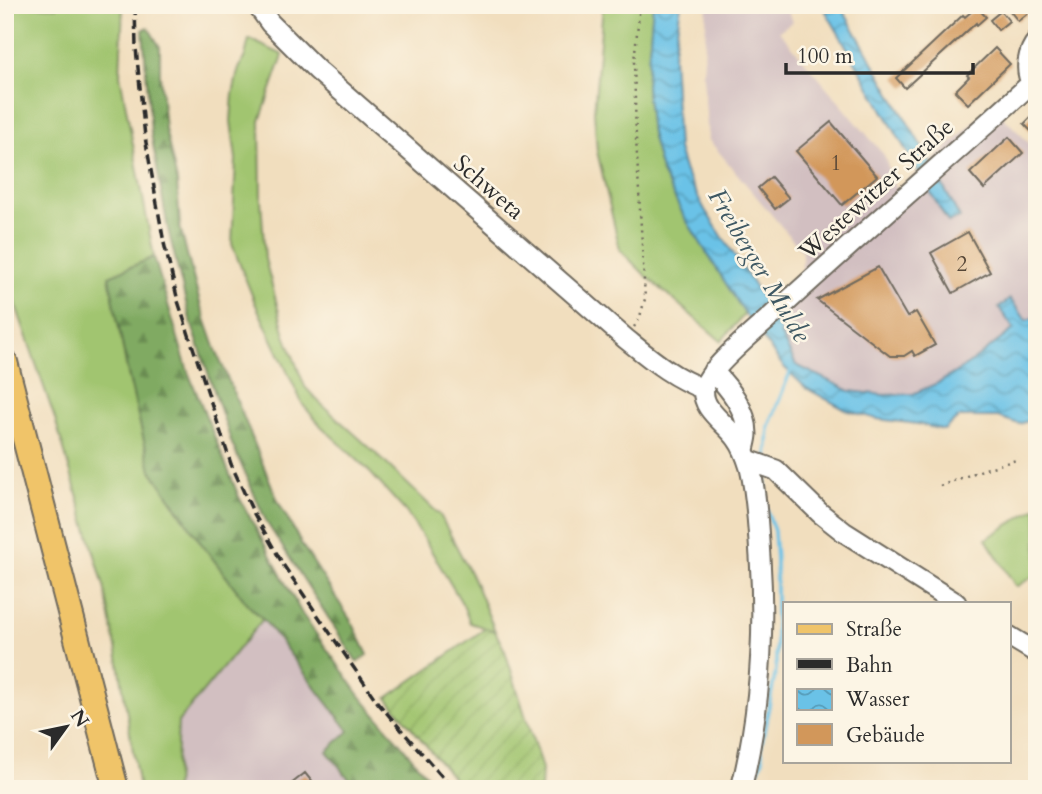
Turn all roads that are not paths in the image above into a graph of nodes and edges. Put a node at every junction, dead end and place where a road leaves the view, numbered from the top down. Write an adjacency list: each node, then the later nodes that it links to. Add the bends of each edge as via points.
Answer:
1 (257, 5): 6 (street, Schweta, via 317,70 626,338 668,373)
2 (1037, 41): 3 (street, via 1027,72)
3 (1034, 80): 5 (street, Westewitzer Straße)
4 (5, 362): 11 (main road)
5 (713, 371): 6 (street); 7 (street, via 731,391 744,417)
6 (704, 389): 7 (street, via 706,404)
7 (758, 461): 8 (street, via 844,532); 12 (street, via 761,674)
8 (954, 602)
9 (1010, 637): 10 (street)
10 (1037, 653)
11 (116, 789)
12 (741, 789)

